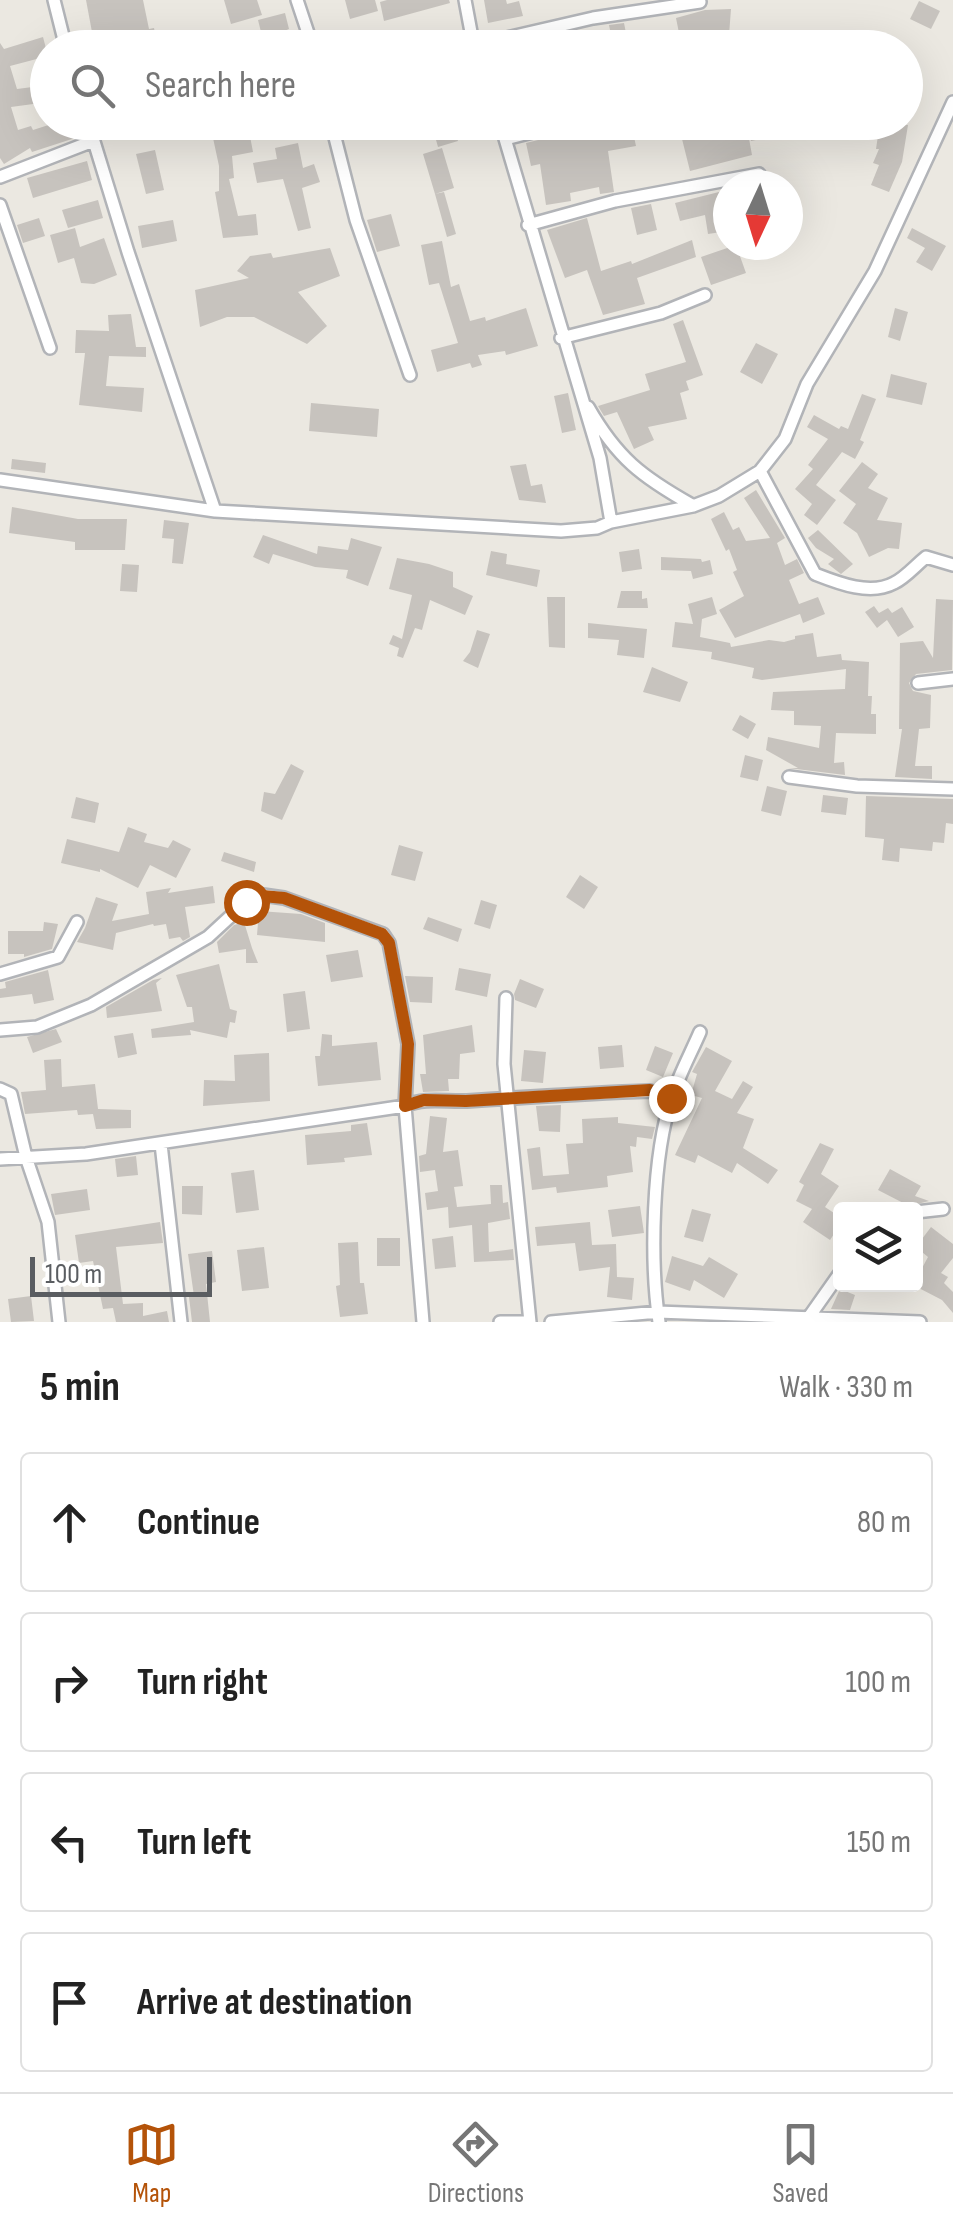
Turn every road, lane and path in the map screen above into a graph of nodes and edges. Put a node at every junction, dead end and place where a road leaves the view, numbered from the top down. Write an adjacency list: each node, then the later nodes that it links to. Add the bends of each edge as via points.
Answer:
1 (54, 0): 5 (street)
2 (297, 0): 6 (street)
3 (466, 0): 7 (street)
4 (700, 2): 8 (street)
5 (62, 30)
6 (307, 30)
7 (469, 30)
8 (543, 30)
9 (953, 102): 22 (street, via 875,270 807,384 786,439)
10 (336, 140): 20 (street)
11 (506, 140): 16 (street)
12 (93, 141): 13 (street); 25 (street)
13 (0, 176)
14 (713, 183): 16 (street)
15 (0, 205): 19 (street)
16 (528, 225): 18 (street)
17 (706, 295): 18 (street, via 661,314)
18 (562, 338): 21 (street)
19 (50, 348)
20 (410, 375)
21 (576, 386): 24 (street, via 608,442 659,487); 26 (street)
22 (760, 472): 24 (street); 27 (street, via 815,574 870,588 893,584 926,557)
23 (0, 480): 25 (street)
24 (694, 506): 26 (street)
25 (215, 512): 26 (street, via 562,531)
26 (612, 522)
27 (953, 565)
28 (953, 679): 29 (street)
29 (918, 683)
30 (789, 777): 31 (street)
31 (953, 789)
32 (77, 922): 33 (street, via 58,957)
33 (0, 974)
34 (506, 998): 38 (street)
35 (0, 1030): 40 (street, via 37,1027 91,1005 208,937 246,902 284,898 375,929 389,943 408,1044)
36 (700, 1032): 39 (street)
37 (0, 1089): 42 (street, via 11,1094)
38 (506, 1096): 39 (street, via 650,1090); 40 (street); 53 (street)
39 (671, 1098): 47 (street, via 656,1185)
40 (405, 1106): 41 (street); 51 (street)
41 (161, 1144): 42 (street); 50 (street)
42 (26, 1157): 43 (street); 49 (street, via 48,1222)
43 (0, 1159)
44 (943, 1209): 45 (street)
45 (923, 1211)
46 (833, 1285): 48 (street)
47 (658, 1317): 48 (street); 54 (street)
48 (813, 1320): 55 (street)
49 (59, 1322)
50 (180, 1322)
51 (423, 1322)
52 (500, 1322): 53 (street)
53 (527, 1322)
54 (552, 1322)
55 (920, 1322)

